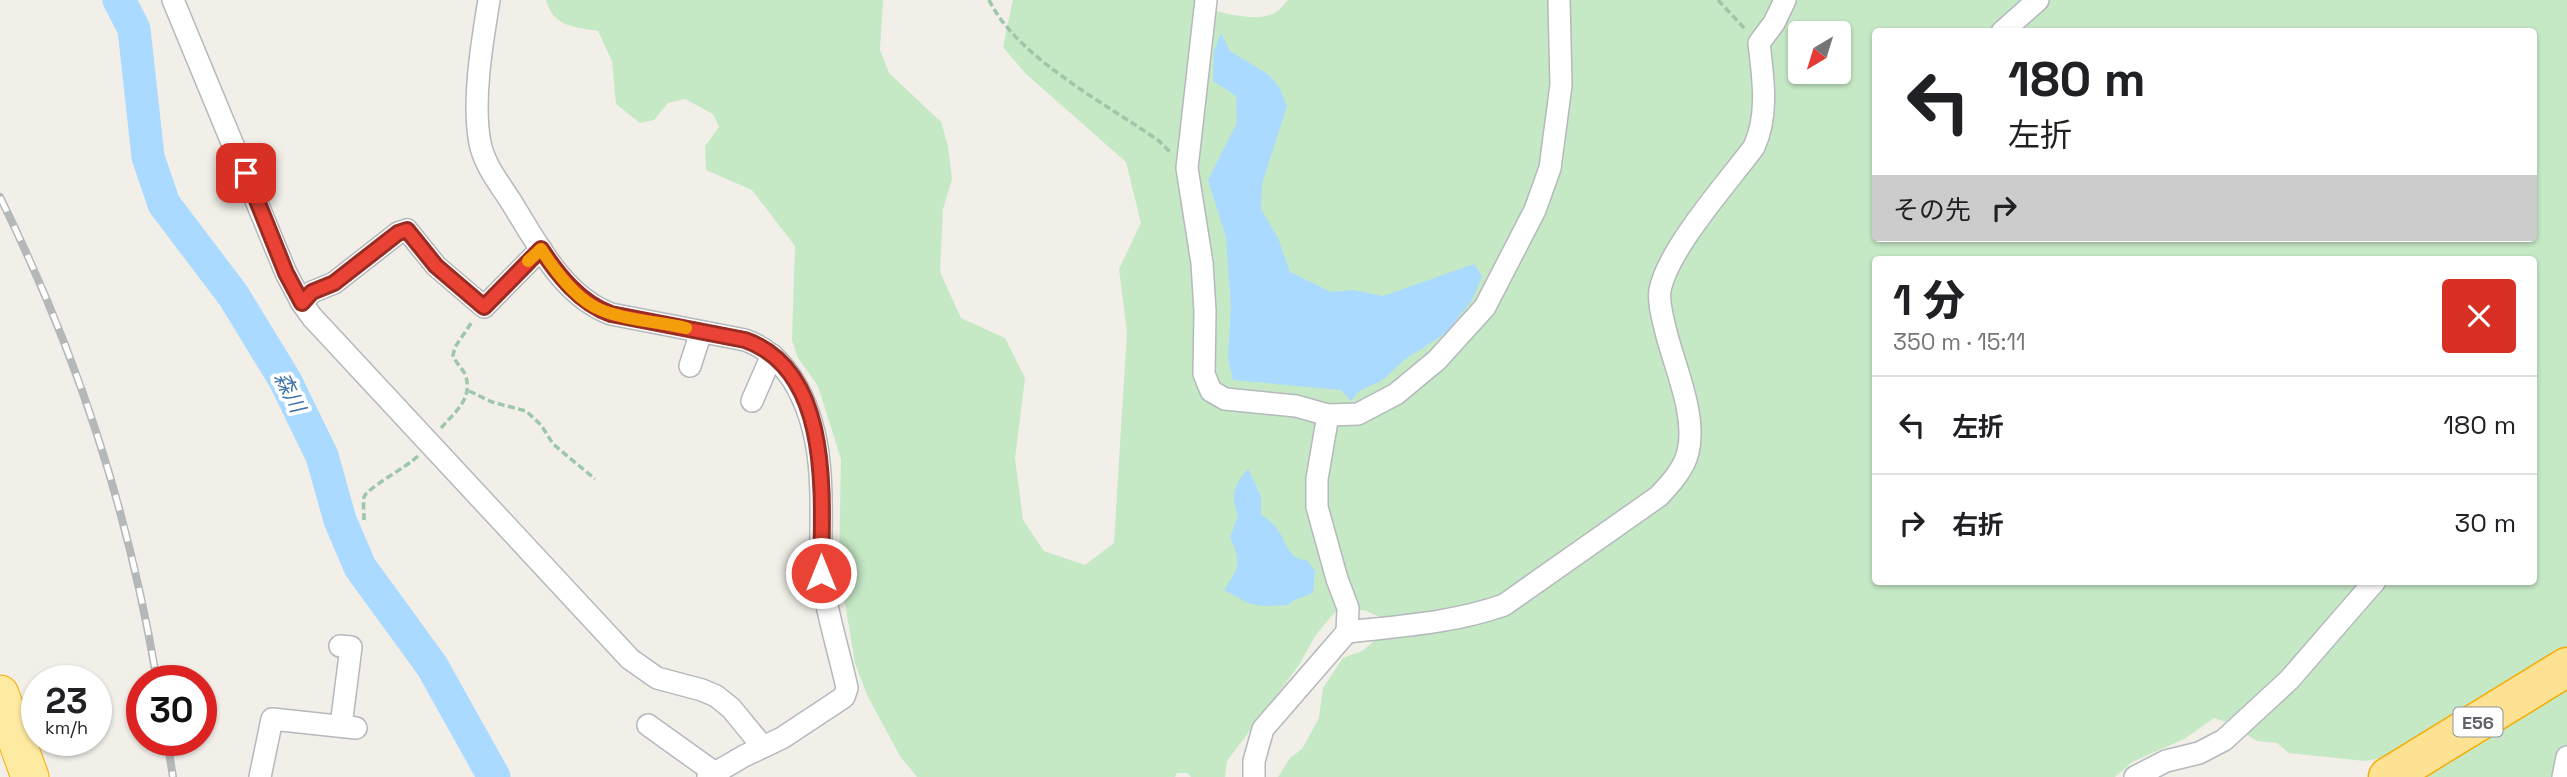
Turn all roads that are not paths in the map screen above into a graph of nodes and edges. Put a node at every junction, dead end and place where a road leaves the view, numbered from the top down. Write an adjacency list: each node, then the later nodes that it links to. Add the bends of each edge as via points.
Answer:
1 (173, 0): 9 (street)
2 (489, 0): 8 (street, via 479,62 480,147)
3 (1206, 0): 14 (street, via 1187,168 1202,262 1204,374 1211,391 1225,399 1296,406)
4 (1559, 0): 14 (street, via 1561,85 1550,168 1535,210 1485,307 1437,360 1396,394 1358,414)
5 (1785, 0): 16 (street, via 1759,43 1760,134 1681,244 1660,292 1661,312 1691,427 1688,454 1679,473 1649,505 1504,605 1444,621)
6 (2038, 0): 7 (street)
7 (2006, 28)
8 (541, 249): 9 (street, via 484,307 436,266 407,230); 10 (street, via 576,292 597,309)
9 (302, 303): 21 (street, via 630,659 657,678 716,696)
10 (702, 332): 11 (street, via 745,340); 12 (street)
11 (772, 355): 13 (street); 21 (street, via 801,394 813,422 822,494 821,573 847,688 844,697)
12 (690, 366)
13 (752, 401)
14 (1328, 415): 16 (street, via 1317,507 1348,608)
15 (2372, 585): 27 (street, via 2289,680 2224,740)
16 (1347, 632): 26 (street, via 1263,729)
17 (340, 646): 25 (street, via 351,647 348,727 272,719)
18 (2567, 667): 28 (highway, E56)
19 (0, 694): 24 (highway)
20 (648, 725): 23 (street)
21 (763, 747): 23 (street)
22 (2567, 757): 29 (street)
23 (711, 775)
24 (30, 777)
25 (260, 777)
26 (1254, 777)
27 (2135, 777)
28 (2388, 777)
29 (2563, 777)

